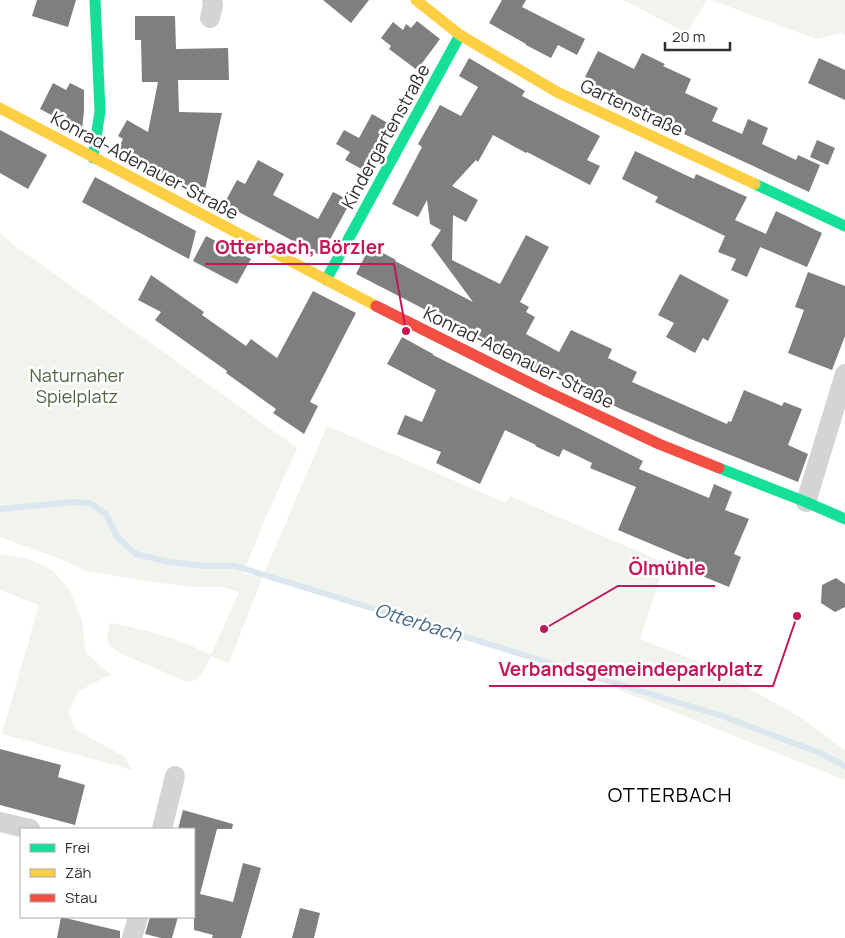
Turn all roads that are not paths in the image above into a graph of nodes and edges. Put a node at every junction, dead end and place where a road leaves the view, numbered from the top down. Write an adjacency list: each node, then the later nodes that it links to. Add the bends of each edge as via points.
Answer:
1 (95, 0): 5 (main road, via 100,111)
2 (416, 0): 3 (main road, Gartenstraße)
3 (460, 35): 6 (main road, Gartenstraße, via 557,92); 7 (main road, Kindergartenstraße)
4 (0, 108): 5 (main road, Konrad-Adenauer-Straße)
5 (93, 158): 7 (main road, Konrad-Adenauer-Straße)
6 (845, 226)
7 (326, 280): 9 (main road, Konrad-Adenauer-Straße, via 546,392 659,444)
8 (845, 374): 9 (street)
9 (806, 502): 10 (main road, Konrad-Adenauer-Straße)
10 (845, 519)
11 (175, 776): 14 (street)
12 (0, 822): 13 (street)
13 (26, 828)
14 (162, 828)
15 (138, 918): 16 (street)
16 (132, 938)

